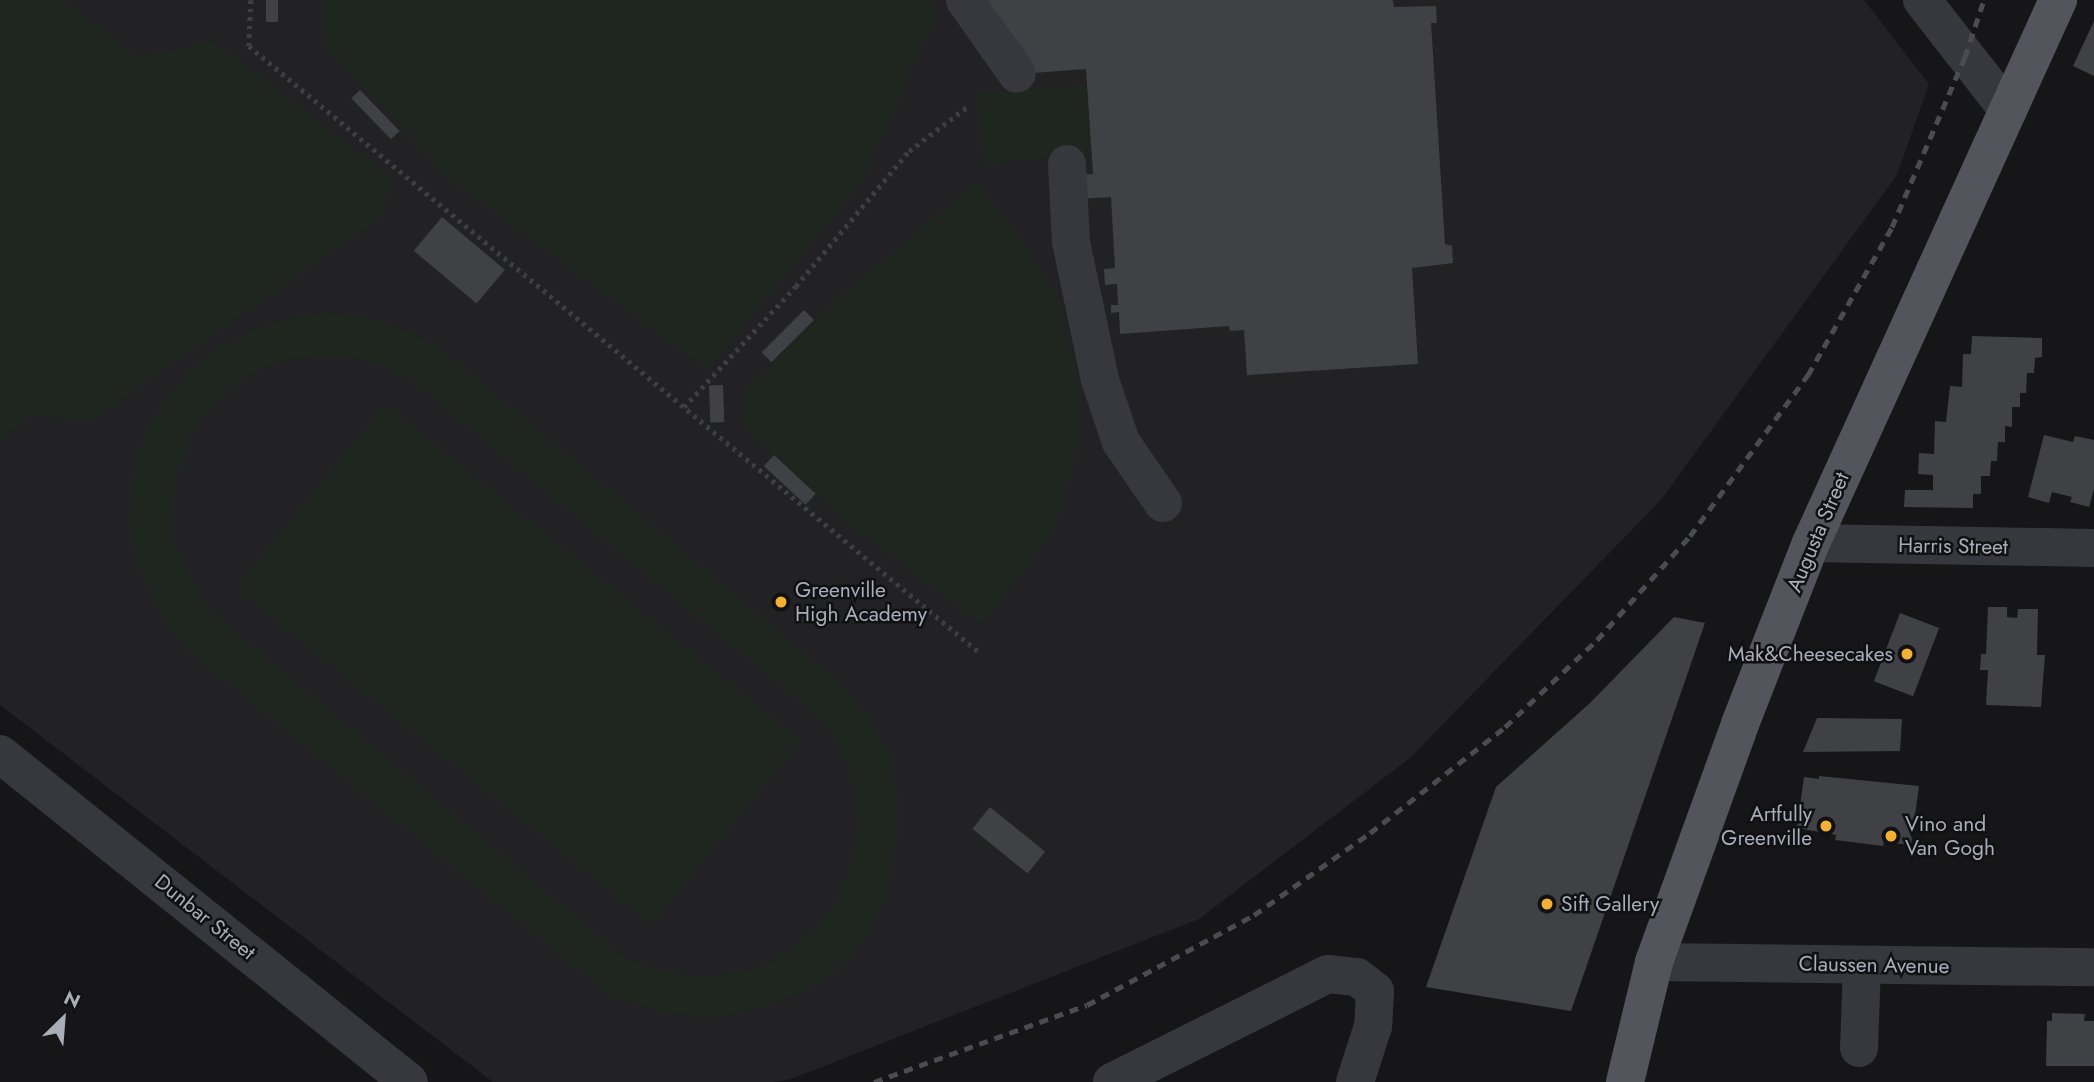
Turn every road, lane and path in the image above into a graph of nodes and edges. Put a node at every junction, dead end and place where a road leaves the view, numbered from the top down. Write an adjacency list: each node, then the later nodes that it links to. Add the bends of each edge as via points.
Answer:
1 (251, 0): 9 (path, via 249,46)
2 (965, 0): 5 (street)
3 (1922, 0): 7 (street)
4 (2057, 0): 7 (main road, Augusta Street)
5 (1017, 74)
6 (967, 107): 9 (path, via 909,151 796,286)
7 (2008, 110): 11 (main road, Augusta Street)
8 (1067, 164): 10 (street, via 1071,242 1100,380 1121,442)
9 (684, 407): 13 (path)
10 (1163, 503)
11 (1811, 543): 12 (street, Harris Street); 15 (main road, Augusta Street)
12 (2094, 548)
13 (979, 652)
14 (0, 754): 19 (street, Dunbar Street)
15 (1654, 962): 16 (street, Claussen Avenue); 22 (main road, Augusta Street)
16 (1862, 965): 17 (street, Claussen Avenue); 18 (street)
17 (2094, 967)
18 (1859, 1048)
19 (409, 1082)
20 (1112, 1082): 21 (street, via 1328,974 1357,977 1375,991 1373,1026)
21 (1355, 1082)
22 (1625, 1082)

